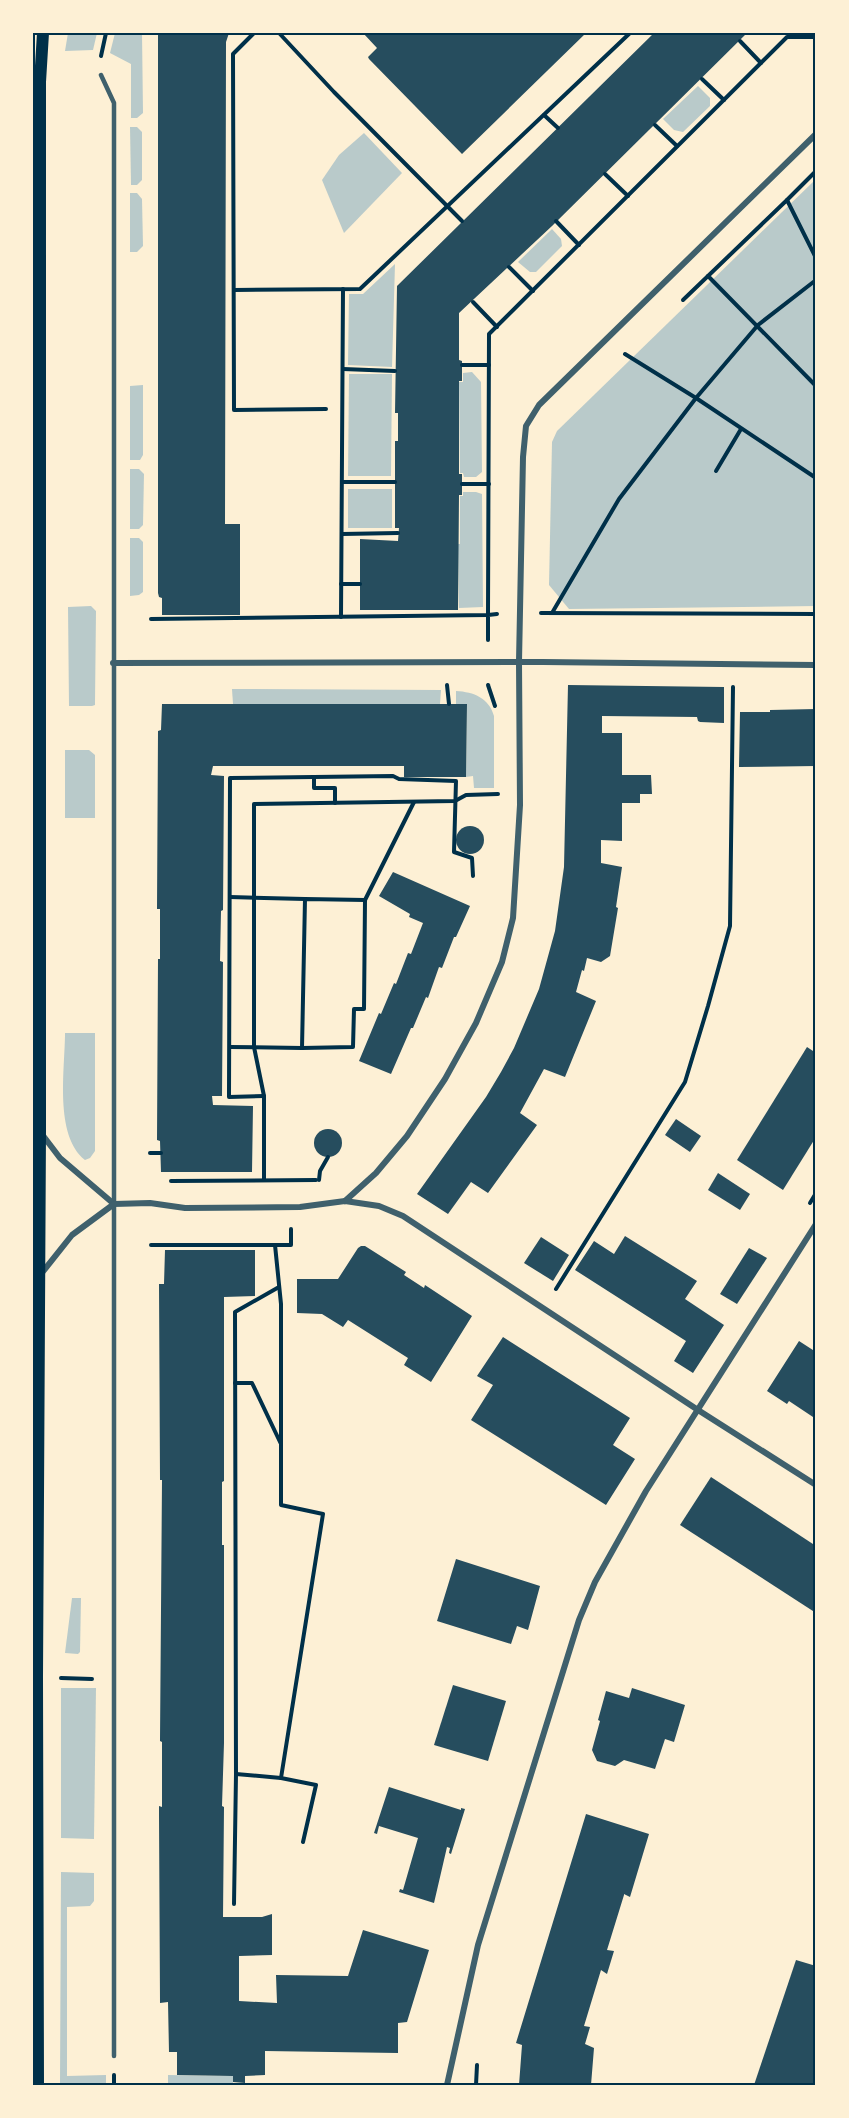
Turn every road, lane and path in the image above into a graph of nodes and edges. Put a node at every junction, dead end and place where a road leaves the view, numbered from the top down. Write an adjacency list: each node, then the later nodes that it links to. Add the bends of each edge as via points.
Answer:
1 (43, 33): 12 (main road)
2 (254, 33): 31 (path, via 233,54)
3 (279, 33): 22 (path)
4 (630, 33): 13 (path)
5 (816, 37): 7 (path, via 787,37)
6 (740, 41): 7 (path)
7 (761, 63): 11 (path)
8 (101, 75): 62 (lane, via 114,104)
9 (702, 78): 11 (path)
10 (33, 93): 12 (main road)
11 (724, 100): 17 (path)
12 (40, 104): 85 (main road)
13 (544, 115): 15 (path); 22 (path)
14 (655, 125): 17 (path)
15 (558, 128)
16 (816, 134): 60 (street, via 538,405 526,426)
17 (677, 146): 20 (path)
18 (816, 171): 21 (path)
19 (605, 174): 20 (path)
20 (628, 196): 25 (path)
21 (787, 200): 26 (path); 28 (path)
22 (448, 206): 23 (path); 30 (path, via 360,289)
23 (462, 221)
24 (556, 221): 25 (path)
25 (579, 245): 32 (path)
26 (816, 258)
27 (509, 267): 32 (path)
28 (708, 276): 34 (path); 35 (path)
29 (816, 280): 35 (path)
30 (343, 289): 31 (path); 40 (path)
31 (234, 290): 44 (path, via 234,410)
32 (533, 291): 36 (path)
33 (473, 302): 36 (path)
34 (675, 307)
35 (758, 325): 42 (path); 43 (path)
36 (497, 327): 39 (path, via 489,334)
37 (632, 347): 43 (path, via 624,355)
38 (462, 365): 39 (path)
39 (489, 365): 51 (path)
40 (343, 369): 41 (path); 48 (path)
41 (395, 371)
42 (816, 386)
43 (696, 398): 45 (path); 56 (path, via 619,499)
44 (326, 409)
45 (741, 429): 46 (path); 47 (path)
46 (716, 471)
47 (816, 478)
48 (342, 482): 49 (path); 53 (path)
49 (395, 482)
50 (462, 484): 51 (path)
51 (489, 484): 58 (path, via 488,615)
52 (398, 533): 53 (path)
53 (342, 534): 54 (path)
54 (341, 584): 55 (path); 58 (path)
55 (360, 584)
56 (551, 613): 57 (path); 61 (path, via 543,613)
57 (816, 614)
58 (341, 617): 59 (path)
59 (151, 619)
60 (519, 662): 61 (street); 62 (street); 93 (street, via 520,806 513,918 502,962 476,1023 445,1079 407,1136 376,1173)
61 (543, 662): 63 (street)
62 (113, 663): 94 (lane)
63 (732, 665): 64 (street); 100 (path, via 730,926 708,1006 685,1082)
64 (816, 665)
65 (455, 685): 67 (path, via 447,685)
66 (480, 685): 68 (path, via 489,685)
67 (449, 704)
68 (495, 707)
69 (314, 777): 72 (path, via 393,776 456,781); 74 (path, via 314,788 335,788); 77 (path, via 231,778)
70 (498, 783): 71 (path)
71 (498, 794): 72 (path, via 466,795); 75 (path)
72 (455, 801): 73 (path); 76 (path, via 454,852 472,858)
73 (414, 802): 74 (path); 80 (path)
74 (335, 803): 78 (path, via 254,804)
75 (498, 803)
76 (473, 876)
77 (230, 897): 78 (path); 81 (path)
78 (253, 898): 79 (path); 82 (path)
79 (304, 899): 80 (path); 83 (path)
80 (365, 900): 83 (path, via 364,1009 354,1009 353,1047)
81 (230, 1047): 82 (path); 84 (path, via 229,1096)
82 (255, 1047): 83 (path); 84 (path)
83 (302, 1048)
84 (264, 1096): 90 (path)
85 (40, 1131): 94 (street, via 60,1158); 99 (main road)
86 (150, 1153): 87 (path)
87 (161, 1153)
88 (328, 1157): 91 (path)
89 (328, 1179): 91 (path)
90 (264, 1180): 91 (path); 92 (path)
91 (319, 1180)
92 (162, 1181)
93 (345, 1201): 94 (street, via 300,1207 231,1208); 105 (street, via 380,1206 403,1216)
94 (114, 1204): 99 (street, via 72,1235); 116 (lane)
95 (295, 1222): 98 (path, via 291,1227 291,1245)
96 (816, 1224): 105 (street)
97 (151, 1245): 98 (path)
98 (275, 1245): 101 (path)
99 (39, 1275): 110 (main road)
100 (559, 1284)
101 (279, 1287): 104 (path, via 235,1312); 106 (path)
102 (555, 1290): 103 (path)
103 (565, 1296)
104 (236, 1383): 106 (path, via 252,1383); 111 (path)
105 (698, 1410): 107 (street); 118 (street, via 646,1491 595,1582 579,1620 478,1945)
106 (281, 1445): 112 (path, via 281,1505 323,1514)
107 (816, 1485)
108 (62, 1678): 109 (path)
109 (96, 1679)
110 (35, 1727): 117 (main road)
111 (236, 1774): 112 (path); 114 (path)
112 (281, 1778): 113 (path, via 316,1785)
113 (303, 1842)
114 (234, 1904)
115 (478, 2054): 119 (path)
116 (114, 2056)
117 (38, 2085)
118 (447, 2085)
119 (476, 2085)

